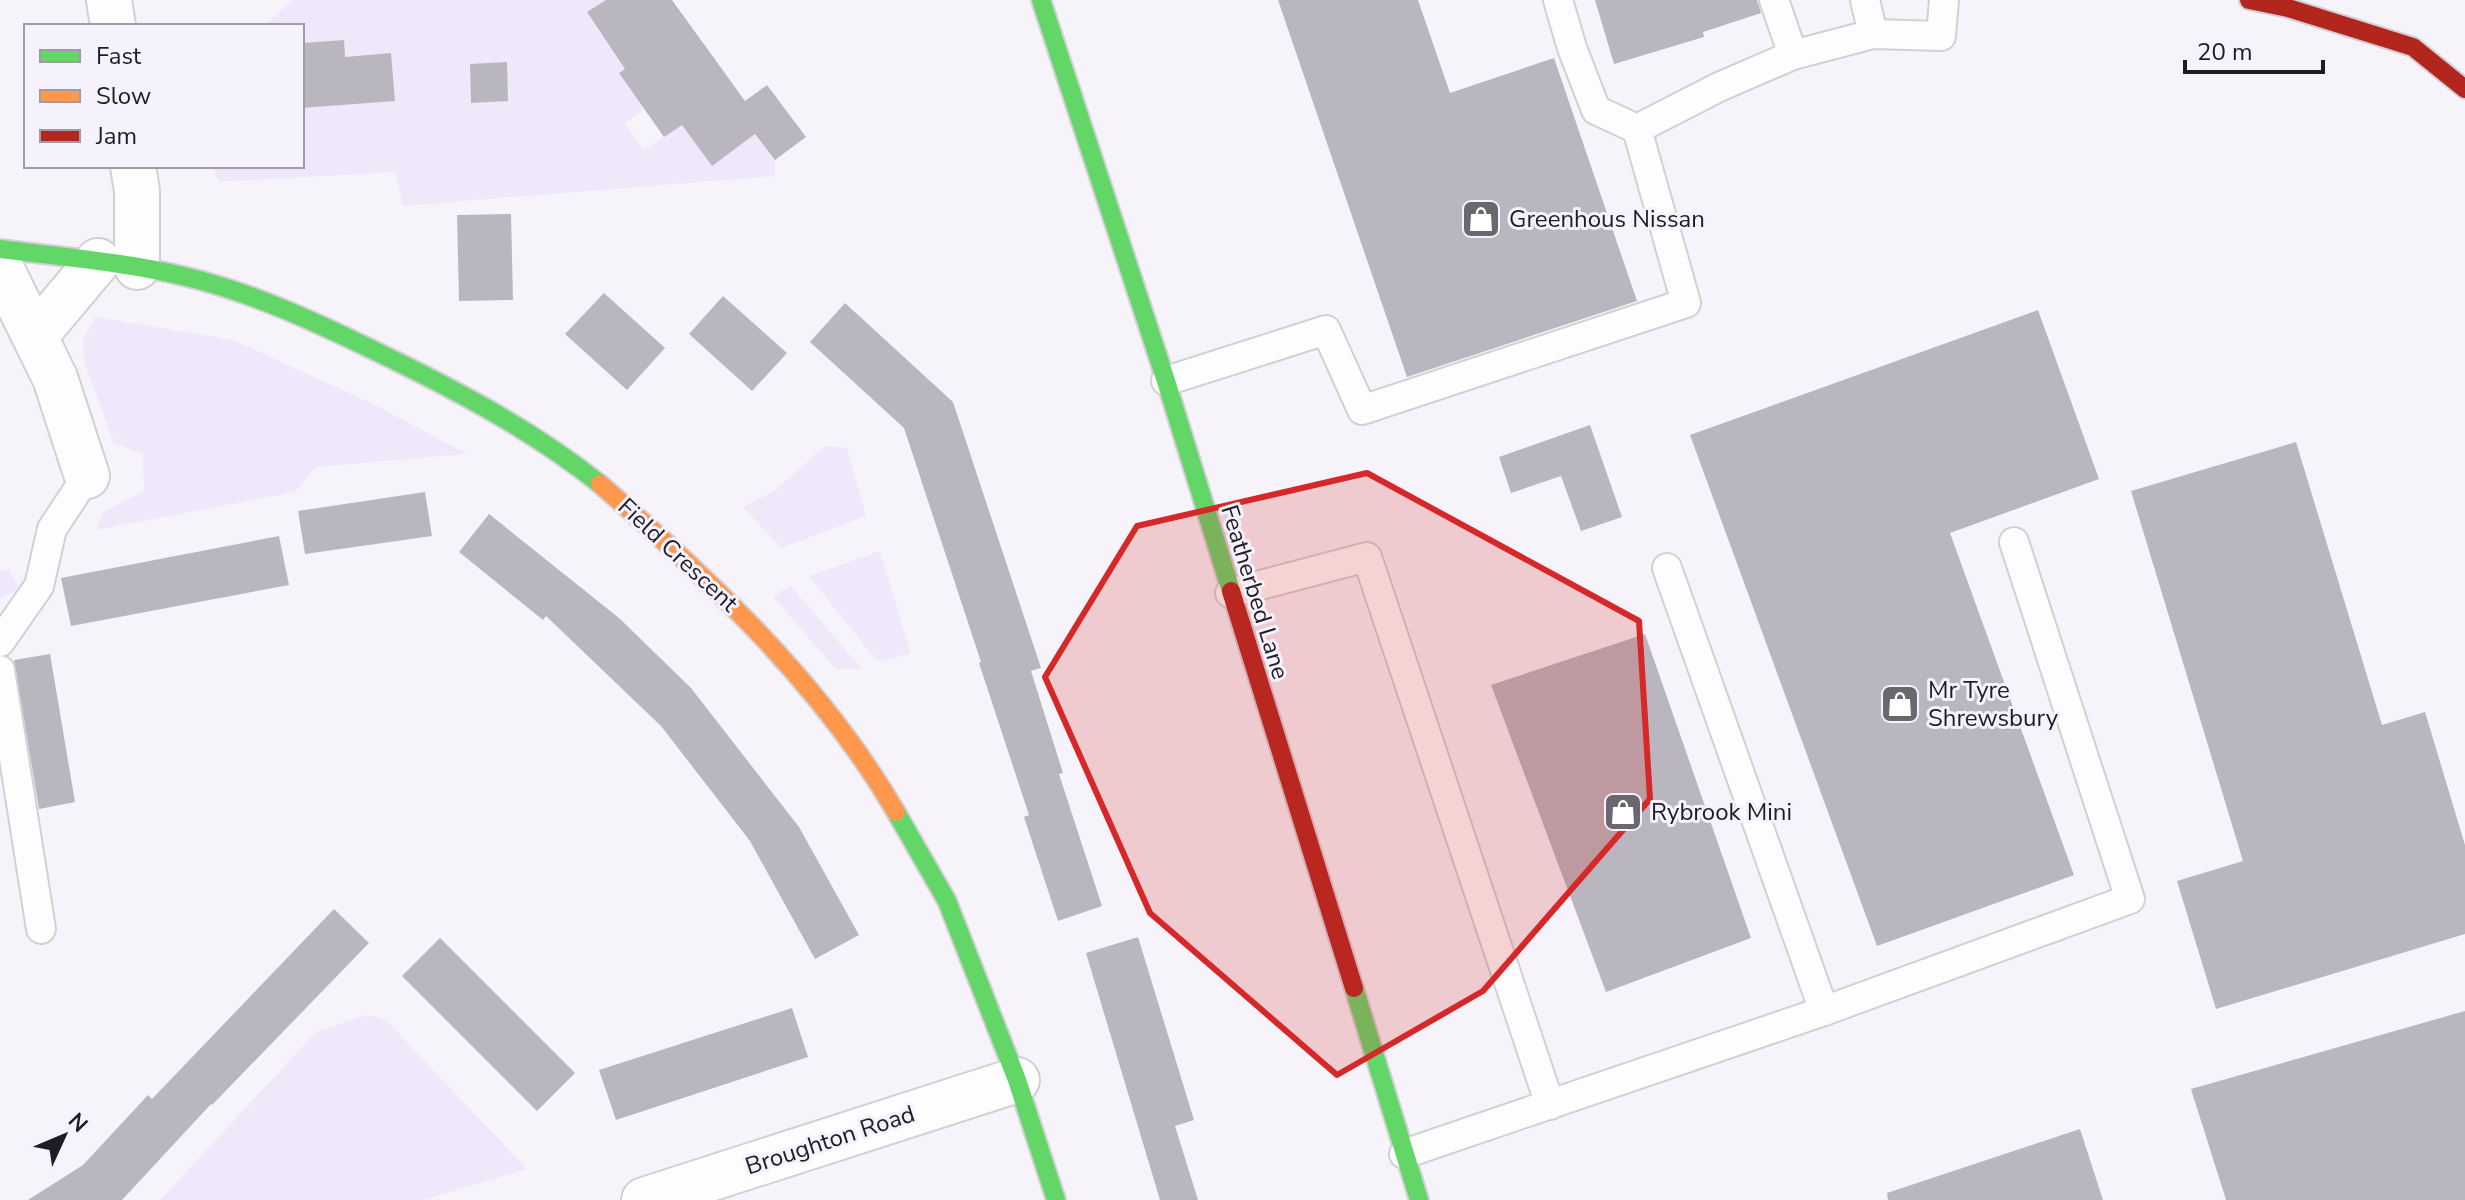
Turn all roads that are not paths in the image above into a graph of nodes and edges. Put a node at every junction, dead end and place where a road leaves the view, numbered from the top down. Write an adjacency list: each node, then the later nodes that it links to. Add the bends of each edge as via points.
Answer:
1 (109, 0): 8 (street)
2 (1041, 0): 18 (street, Featherbed Lane)
3 (1558, 0): 12 (lane, via 1596,110)
4 (1774, 0): 10 (lane)
5 (1865, 0): 9 (lane)
6 (1944, 0): 9 (lane, via 1941,36)
7 (2249, 0): 11 (street, via 2413,47)
8 (113, 24)
9 (1873, 34): 10 (lane)
10 (1793, 55): 12 (lane)
11 (2465, 89)
12 (1637, 129): 18 (lane, via 1686,303 1362,410 1326,330)
13 (133, 168): 15 (street, via 137,191)
14 (0, 249): 15 (street, Field Crescent)
15 (118, 264): 17 (street); 27 (street, Field Crescent, via 240,293 423,374 532,434 667,542 779,652 885,794 947,901)
16 (0, 266): 17 (street)
17 (35, 336): 19 (street, via 55,378)
18 (1166, 381): 22 (street, Featherbed Lane)
19 (87, 476): 23 (lane, via 52,529 39,586)
20 (2014, 542): 26 (lane, via 2130,899)
21 (1667, 568): 26 (lane)
22 (1230, 593): 28 (lane, via 1367,557); 29 (street, Featherbed Lane)
23 (0, 642)
24 (0, 670): 25 (lane)
25 (41, 929)
26 (1824, 1011): 28 (lane)
27 (1017, 1080): 30 (street, Broughton Road); 31 (street, Field Crescent)
28 (1550, 1105): 29 (lane)
29 (1404, 1154): 32 (street, Featherbed Lane)
30 (644, 1200)
31 (1056, 1200)
32 (1419, 1200)

